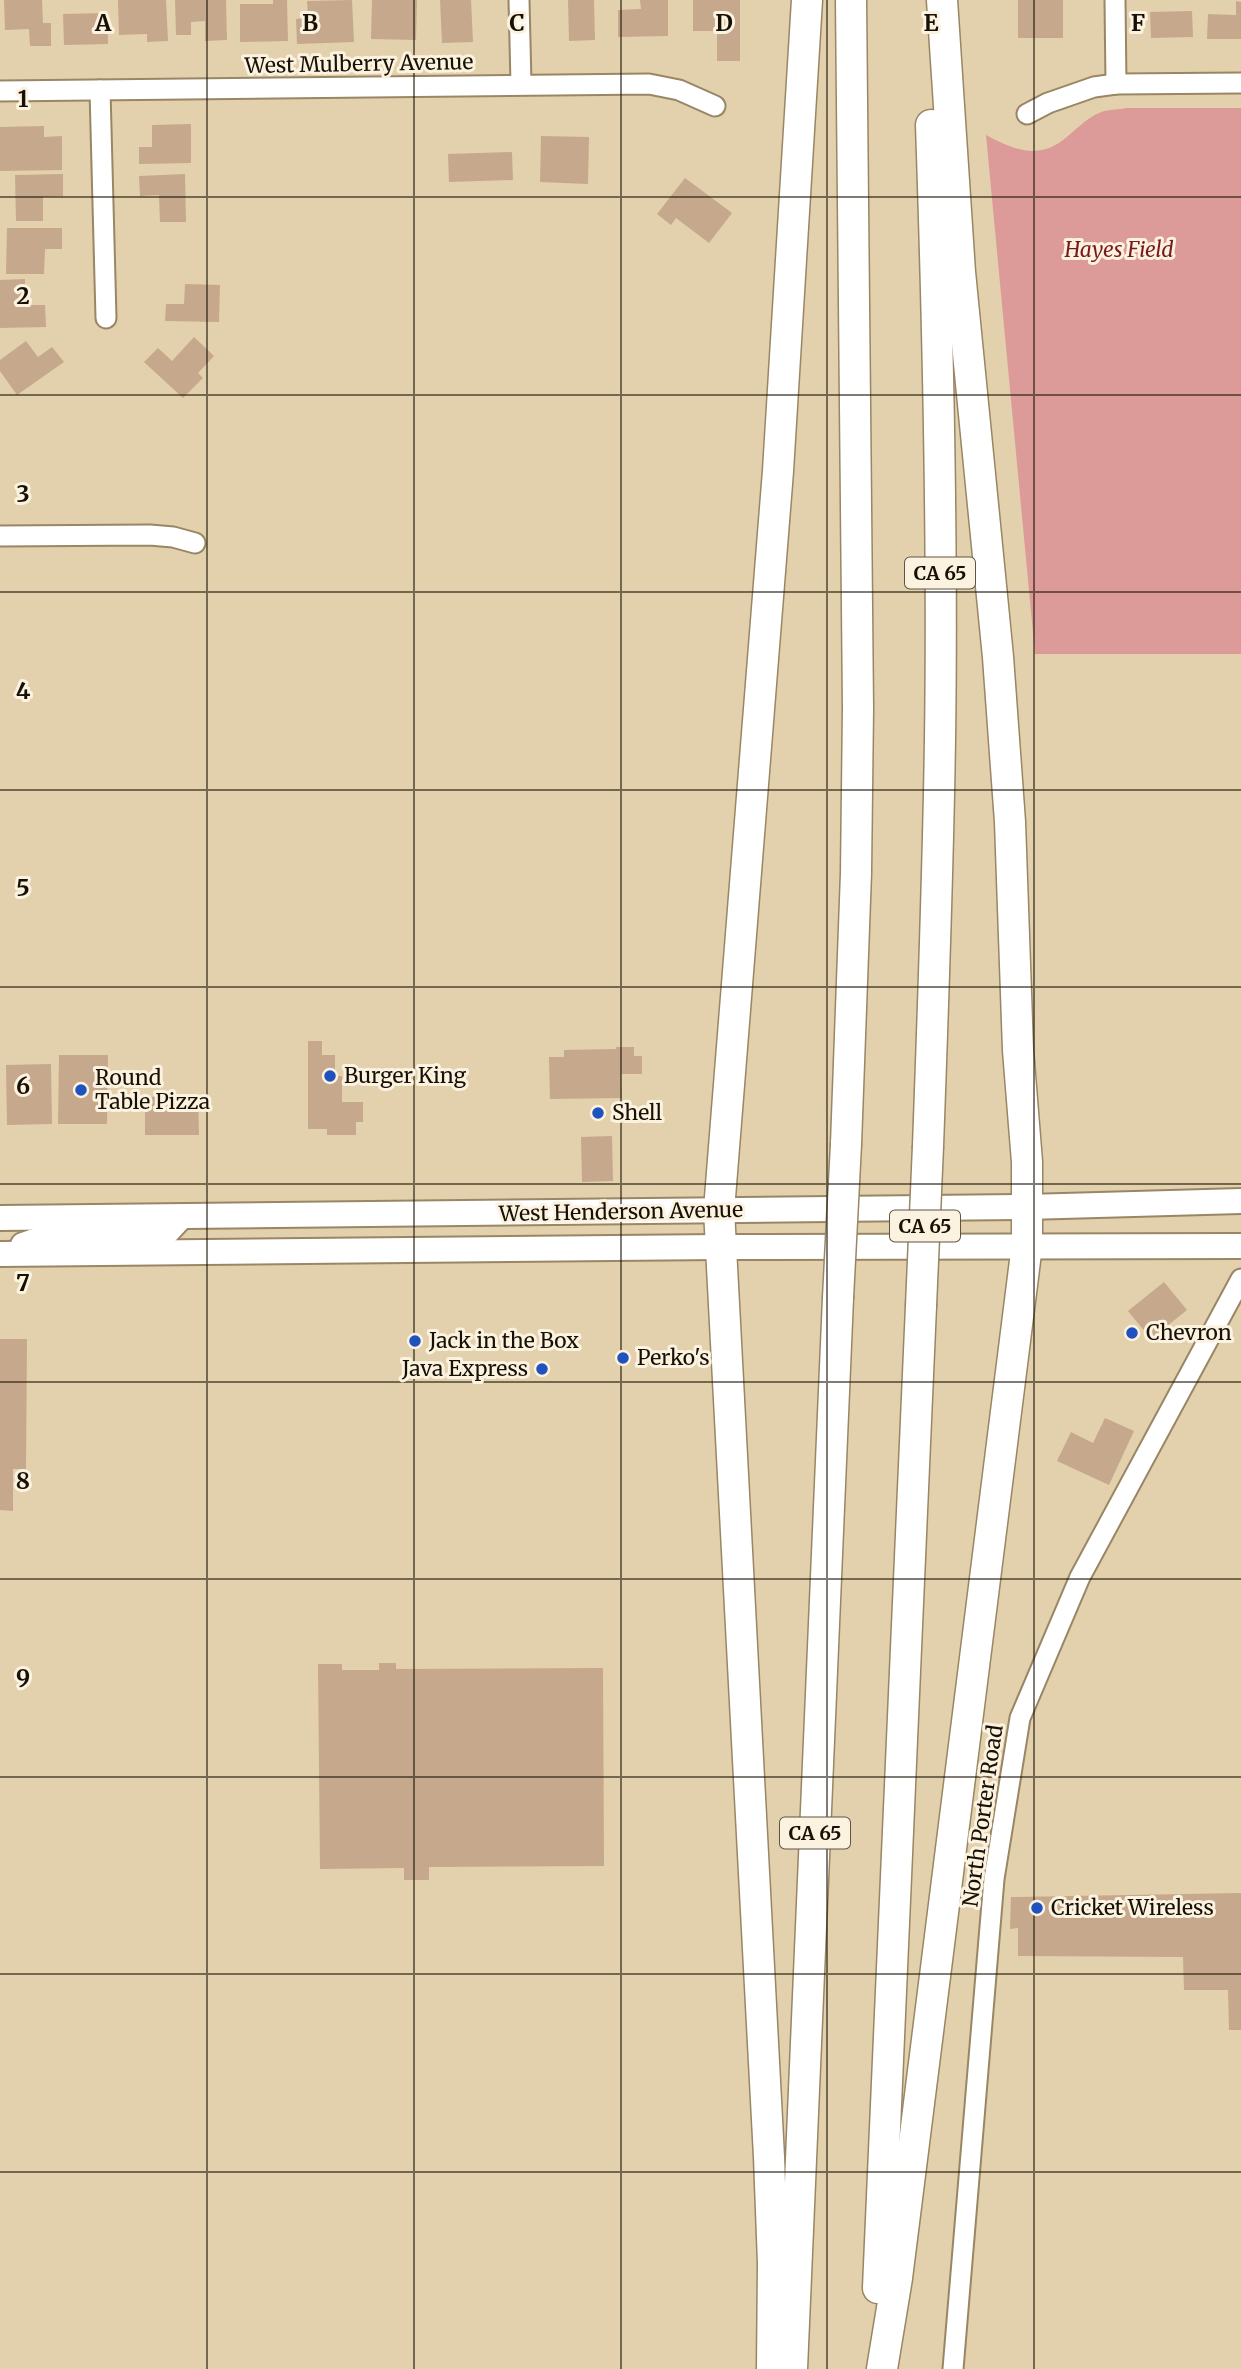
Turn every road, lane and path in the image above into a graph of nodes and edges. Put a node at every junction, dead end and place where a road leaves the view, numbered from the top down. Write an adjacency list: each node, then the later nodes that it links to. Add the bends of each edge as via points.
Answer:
1 (519, 0): 8 (street)
2 (807, 0): 19 (highway, via 778,471)
3 (850, 0): 30 (highway, CA 65, bridge, via 858,708 855,886)
4 (926, 0): 31 (highway, CA 65, bridge, via 941,580 938,850)
5 (942, 0): 18 (highway, via 960,272 1010,822)
6 (1115, 0): 9 (street)
7 (1241, 83): 9 (street)
8 (521, 84): 10 (street, West Mulberry Avenue); 12 (street, West Mulberry Avenue, via 649,84 679,90)
9 (1116, 84): 13 (street, via 1072,94)
10 (100, 90): 11 (street, West Mulberry Avenue); 14 (street)
11 (0, 91)
12 (715, 106)
13 (1027, 114)
14 (106, 318)
15 (0, 536): 16 (street, via 150,535)
16 (195, 543)
17 (1241, 1201): 18 (main road, West Henderson Avenue)
18 (1027, 1207): 19 (main road, West Henderson Avenue); 23 (highway)
19 (719, 1210): 20 (main road, West Henderson Avenue); 25 (highway)
20 (422, 1214): 21 (main road, West Henderson Avenue); 26 (main road, via 405,1230 304,1228 276,1232 259,1240)
21 (181, 1217): 22 (main road, West Henderson Avenue); 27 (main road, via 167,1232 40,1238)
22 (0, 1219)
23 (1027, 1245): 24 (main road, West Henderson Avenue); 25 (main road, West Henderson Avenue); 32 (highway)
24 (1241, 1245)
25 (719, 1247): 26 (main road, West Henderson Avenue); 29 (highway, via 769,2145)
26 (255, 1252): 27 (main road, West Henderson Avenue)
27 (0, 1254)
28 (1241, 1279): 33 (street, North Porter Road, via 1080,1577 1020,1717 994,1879)
29 (772, 2369)
30 (792, 2369)
31 (875, 2369)
32 (882, 2369)
33 (953, 2369)

